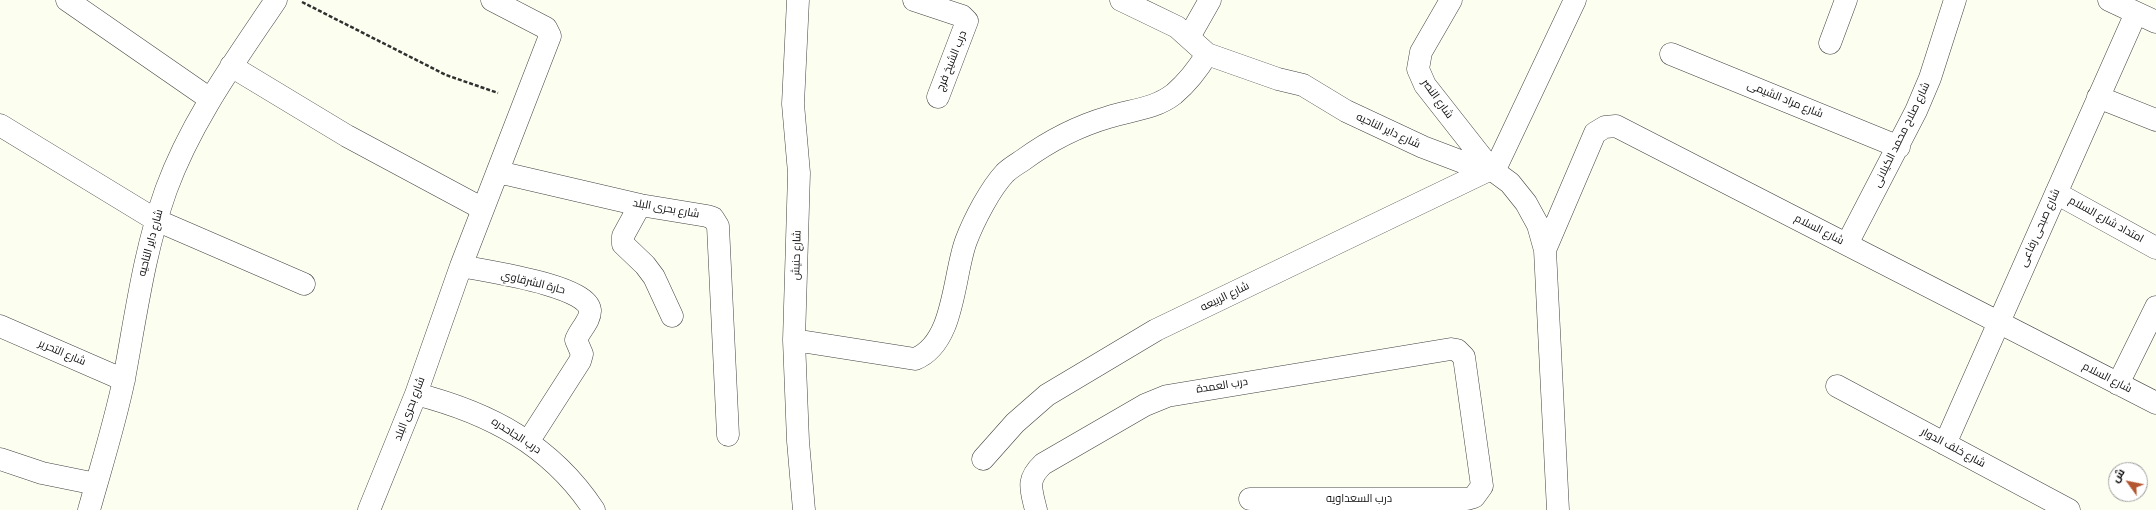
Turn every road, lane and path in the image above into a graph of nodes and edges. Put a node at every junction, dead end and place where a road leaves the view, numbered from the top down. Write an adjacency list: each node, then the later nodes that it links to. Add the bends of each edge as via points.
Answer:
1 (67, 0): 24 (street)
2 (276, 0): 21 (street, شارع داير الناحيه)
3 (298, 0): 25 (path, via 446,74)
4 (492, 0): 25 (street, شارع بحرى البلد, via 550,32)
5 (798, 0): 44 (street, شارع حنيش, via 792,104 799,173)
6 (914, 0): 14 (street, درب الشيخ فرج)
7 (1121, 0): 17 (street, شارع داير الناحيه, via 1164,20)
8 (1210, 0): 17 (street)
9 (1451, 0): 29 (street, شارع النصر, via 1421,52 1418,69 1425,85)
10 (1575, 0): 29 (street, via 1496,165)
11 (1846, 0): 18 (street)
12 (1955, 0): 28 (street, شارع صلاح محمد الكيلانى, via 1930,78)
13 (2109, 0): 15 (street)
14 (954, 6): 22 (street, درب الشيخ فرج, via 965,18 967,25)
15 (2136, 13): 16 (street); 23 (street, شارع صبحى رفاعى)
16 (2156, 22)
17 (1189, 37): 19 (street, شارع داير الناحيه)
18 (1830, 43)
19 (1207, 54): 29 (street, شارع داير الناحيه, via 1303,85 1346,110 1422,147 1474,167); 44 (street, via 1194,74 1173,94 1148,108 1072,130 1038,149 1006,172 983,205 966,240 947,320 924,355 915,359)
20 (1671, 54): 28 (street, شارع مراد الشيمى)
21 (231, 66): 24 (street, شارع داير الناحيه); 33 (street, via 347,136)
22 (938, 97)
23 (2098, 97): 26 (street); 31 (street, شارع صبحى رفاعى)
24 (210, 99): 34 (street, شارع داير الناحيه, via 176,166)
25 (526, 103): 30 (street, شارع بحرى البلد)
26 (2156, 120)
27 (0, 125): 34 (street)
28 (1898, 147): 35 (street, شارع صلاح محمد الكيلانى)
29 (1491, 169): 37 (street, via 1510,183 1526,203 1538,225); 54 (street, شارع الربيعه, via 1156,330 1047,395 1015,423)
30 (498, 172): 32 (street, شارع بحرى البلد); 33 (street, شارع بحرى البلد)
31 (2056, 192): 36 (street, امتداد شارع السلام); 42 (street, شارع صبحى رفاعى)
32 (640, 205): 41 (street, via 623,236 623,244 646,265); 50 (street, شارع بحرى البلد, via 708,216 718,226)
33 (483, 209): 38 (street, شارع بحرى البلد)
34 (156, 220): 39 (street); 45 (street, شارع داير الناحيه, via 138,291)
35 (1847, 244): 37 (street, شارع السلام, via 1616,126 1605,127 1595,133); 42 (street, شارع السلام)
36 (2156, 248)
37 (1545, 250): 63 (street)
38 (461, 266): 48 (street, شارع بحرى البلد); 51 (street, حارة الشرقاوي, via 561,287 585,301 590,308 590,314 576,340 582,354 580,361)
39 (304, 284)
40 (2156, 307): 46 (street)
41 (672, 316)
42 (1999, 322): 46 (street, شارع السلام); 52 (street, شارع صبحى رفاعى)
43 (0, 326): 45 (street, شارع التحرير)
44 (794, 340): 61 (street, شارع حنيش)
45 (124, 380): 55 (street, شارع داير الناحيه)
46 (2118, 384): 49 (street, شارع السلام)
47 (1837, 386): 52 (street, شارع خلف الدوار)
48 (416, 394): 51 (street, درب الجاحدره, via 453,404 489,418); 58 (street, شارع بحرى البلد)
49 (2156, 403)
50 (728, 435)
51 (528, 442): 60 (street, درب الجاحدره, via 552,460 574,483)
52 (1945, 444): 64 (street, شارع خلف الدوار)
53 (0, 459): 55 (street, via 42,473)
54 (984, 459)
55 (96, 484): 59 (street, شارع داير الناحيه)
56 (1250, 499): 57 (street, درب السعداويه)
57 (1467, 499): 62 (street, درب العمدة, via 1474,497 1482,486 1464,357 1457,350 1451,349 1167,396 1145,405 1043,464 1031,478 1030,487)
58 (375, 508)
59 (89, 510)
60 (594, 510)
61 (804, 510)
62 (1036, 510)
63 (1558, 510)
64 (2068, 510)

